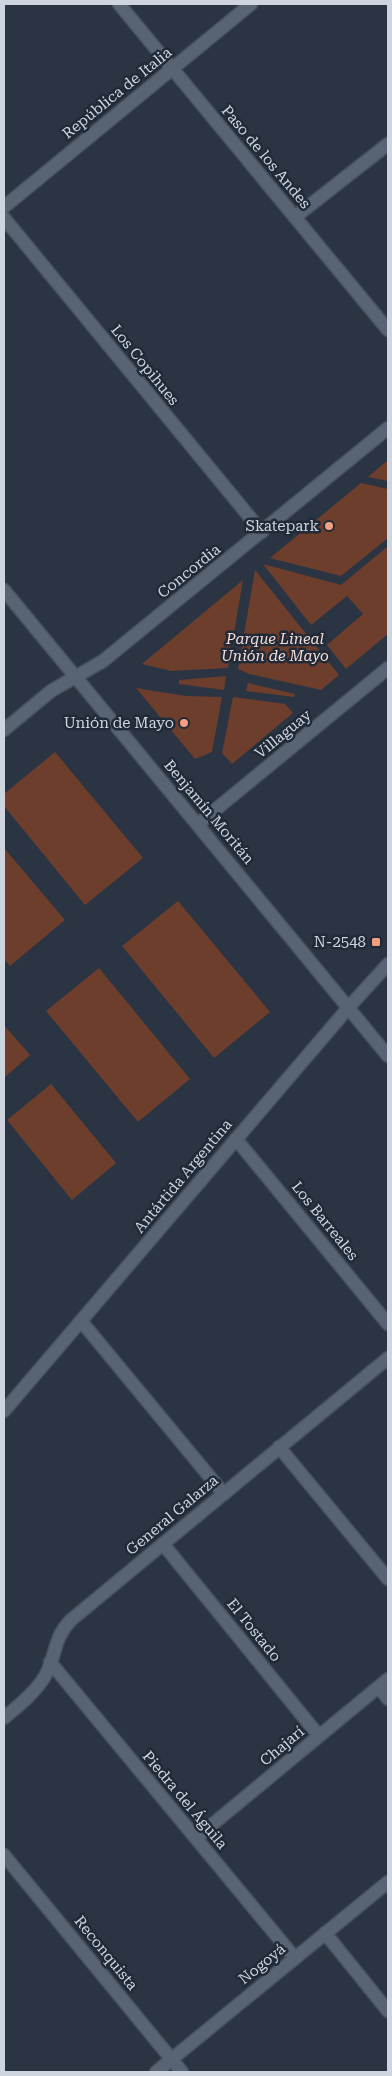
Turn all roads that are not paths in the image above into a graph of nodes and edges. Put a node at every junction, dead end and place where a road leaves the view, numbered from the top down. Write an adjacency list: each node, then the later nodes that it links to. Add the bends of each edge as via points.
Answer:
1 (119, 4): 3 (street, Paso de los Andes)
2 (251, 4): 3 (street, República de Italia)
3 (172, 69): 5 (street, República de Italia); 6 (street, Paso de los Andes)
4 (388, 144): 6 (street)
5 (4, 207)
6 (295, 217): 8 (street, Paso de los Andes)
7 (4, 218): 10 (street, Los Copihues)
8 (388, 330)
9 (388, 428): 10 (street, Concordia)
10 (262, 532): 13 (street, Concordia, via 103,661)
11 (4, 590): 13 (street, Benjamín Moritán)
12 (388, 668): 15 (street, Villaguay)
13 (76, 677): 14 (street, Concordia, via 51,691); 15 (street, Benjamín Moritán)
14 (4, 730)
15 (198, 824): 17 (street, Benjamín Moritán)
16 (388, 964): 17 (street, Antártida Argentina)
17 (349, 1007): 18 (street, Benjamín Moritán); 19 (street, Antártida Argentina)
18 (388, 1056)
19 (236, 1139): 20 (street, Antártida Argentina); 21 (street, Los Barreales)
20 (81, 1321): 23 (street, Antártida Argentina); 25 (street)
21 (388, 1324)
22 (388, 1358): 24 (street, General Galarza)
23 (4, 1411)
24 (279, 1447): 25 (street, General Galarza); 27 (street)
25 (224, 1494): 26 (street, General Galarza)
26 (162, 1544): 28 (street, General Galarza, via 64,1627); 32 (street, El Tostado)
27 (388, 1579)
28 (50, 1662): 31 (street, General Galarza, via 46,1676 37,1687); 33 (street, Piedra del Águila)
29 (383, 1683): 30 (street); 32 (street, Chajarí)
30 (388, 1698)
31 (4, 1718)
32 (319, 1736): 33 (street, Chajarí)
33 (196, 1838): 37 (street, Piedra del Águila)
34 (4, 1855): 39 (street, Reconquista)
35 (388, 1882): 36 (street, Nogoyá)
36 (325, 1933): 37 (street, Nogoyá); 38 (street)
37 (295, 1958): 39 (street, Nogoyá)
38 (388, 2011)
39 (172, 2060): 40 (street, Nogoyá); 41 (street, Reconquista)
40 (156, 2072)
41 (182, 2072)

